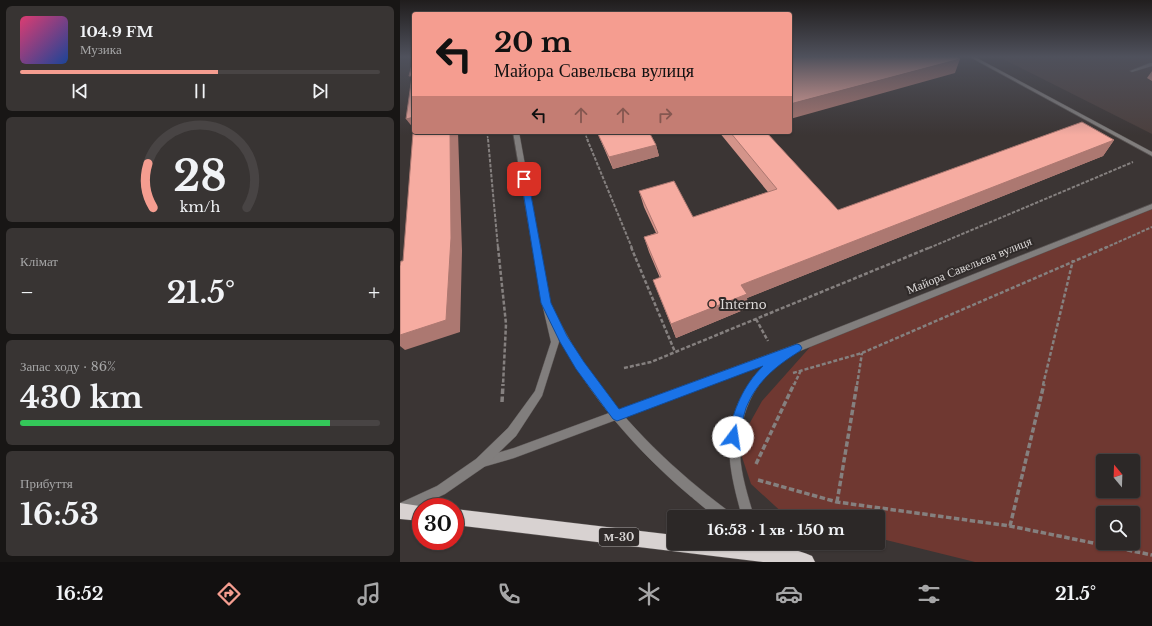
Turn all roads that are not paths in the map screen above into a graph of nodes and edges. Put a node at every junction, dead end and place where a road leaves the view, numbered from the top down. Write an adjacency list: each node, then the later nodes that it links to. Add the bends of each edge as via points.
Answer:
1 (1021, 83): 3 (street)
2 (516, 134): 5 (street)
3 (1152, 154)
4 (1152, 206): 6 (street, Майора Савельєва вулиця)
5 (546, 303): 7 (street, via 580,365); 8 (street, via 555,342 539,393 512,432)
6 (797, 348): 7 (street, Майора Савельєва вулиця); 11 (street, Майора Савельєва вулиця, via 774,362 755,382 741,407 733,437 736,474)
7 (617, 415): 8 (street, Майора Савельєва вулиця, via 514,453); 10 (street, via 661,462)
8 (480, 462): 9 (street, via 441,490)
9 (400, 510): 12 (highway)
10 (719, 510)
11 (746, 510)
12 (412, 512)
13 (464, 518): 15 (highway, М-30)
14 (773, 550): 15 (street)
15 (785, 559): 16 (highway, М-30)
16 (806, 562)

